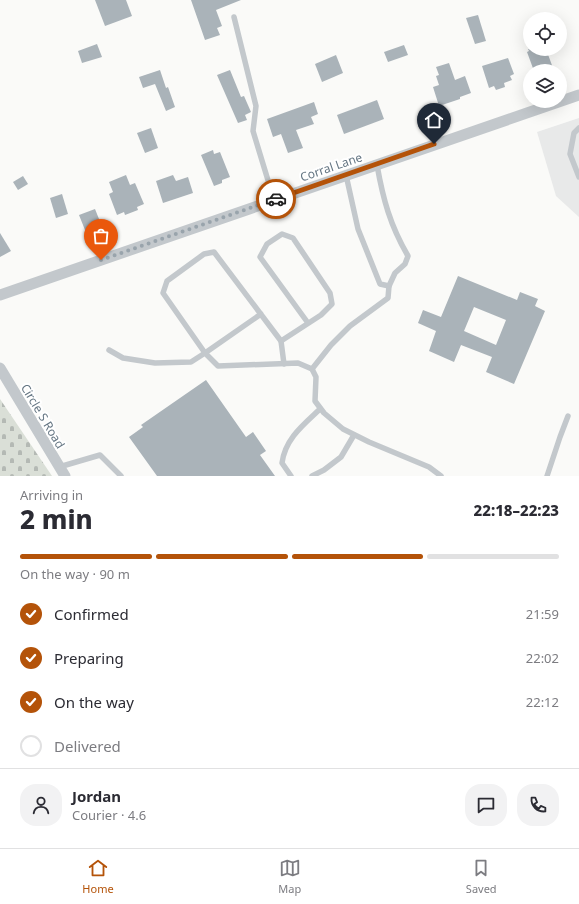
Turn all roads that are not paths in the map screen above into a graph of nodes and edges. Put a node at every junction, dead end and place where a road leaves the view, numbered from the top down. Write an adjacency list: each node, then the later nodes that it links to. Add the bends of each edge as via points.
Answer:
1 (234, 17): 7 (lane, via 256,106 253,131)
2 (579, 94): 4 (street, Corral Lane)
3 (579, 128): 6 (lane, via 574,133 570,154)
4 (377, 164): 5 (street, Corral Lane); 8 (lane, via 386,209 397,238 408,256)
5 (346, 175): 7 (street, Corral Lane); 8 (lane, via 358,230 368,257 380,284)
6 (579, 177)
7 (274, 200): 9 (street, Corral Lane)
8 (389, 286): 17 (lane, via 388,298 350,326)
9 (0, 294)
10 (261, 314): 12 (lane); 14 (lane); 14 (lane, via 214,252 204,254 167,281 162,293)
11 (308, 323): 11 (lane, via 332,304 330,293 293,238 282,234 267,244 260,257); 12 (lane)
12 (281, 341): 15 (lane)
13 (109, 350): 14 (lane, via 123,358 155,363 191,362)
14 (205, 353): 15 (lane, via 218,366)
15 (284, 364): 17 (lane, via 298,363)
16 (0, 368): 21 (street, Circle S Road)
17 (312, 369): 18 (lane, via 316,377 315,402)
18 (320, 409): 20 (lane); 23 (lane, via 292,436 283,452 282,463)
19 (568, 416): 26 (lane)
20 (354, 435): 24 (lane, via 341,457); 25 (lane, via 429,467)
21 (62, 471): 22 (lane, via 100,455)
22 (121, 476)
23 (291, 476)
24 (312, 476)
25 (441, 476)
26 (547, 476)

